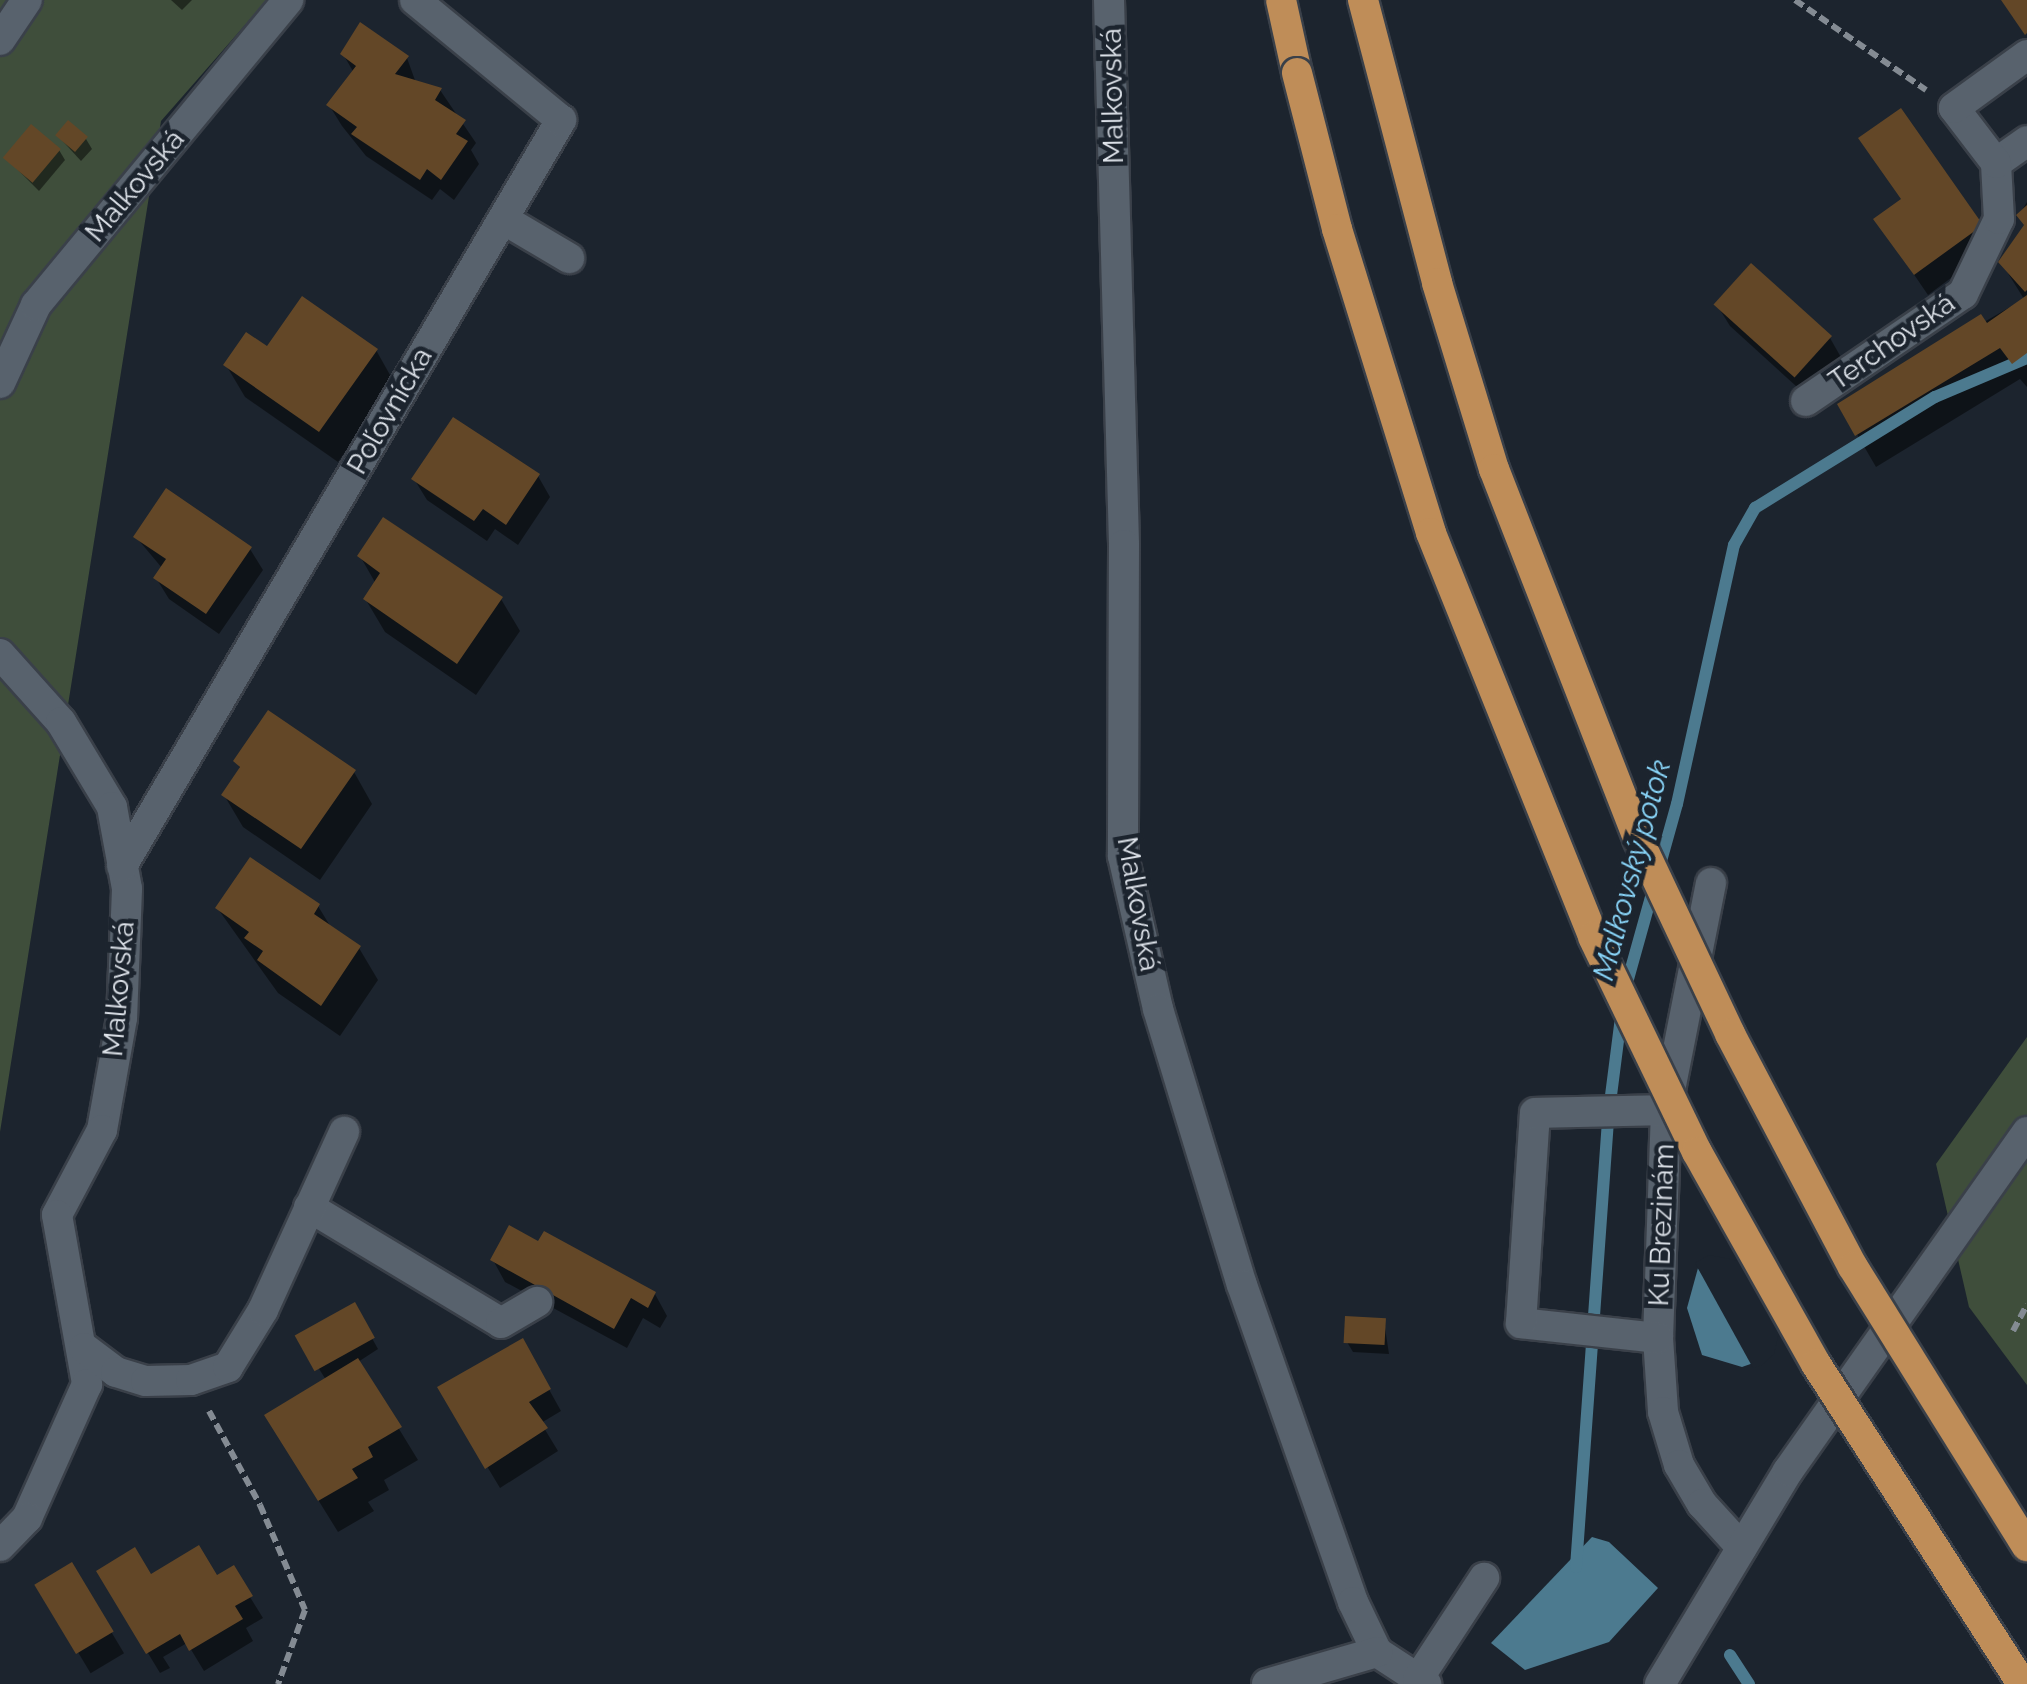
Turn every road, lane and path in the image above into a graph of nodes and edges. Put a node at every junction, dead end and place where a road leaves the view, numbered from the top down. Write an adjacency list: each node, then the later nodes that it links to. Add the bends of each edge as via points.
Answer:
1 (27, 0): 8 (street)
2 (288, 0): 15 (street, Malkovská, via 36,305)
3 (415, 0): 13 (street, Poľovnícka, via 561,120)
4 (1109, 0): 34 (street, Malkovská, via 1124,544 1123,856 1158,1008 1242,1286)
5 (1280, 0): 39 (highway, bridge, via 1342,247 1431,533 1594,937 1698,1152 1816,1364)
6 (1363, 0): 31 (highway, bridge, via 1494,469 1638,839 1730,1034 1853,1267)
7 (1795, 0): 10 (path)
8 (0, 40)
9 (2027, 55): 10 (street)
10 (1954, 108): 12 (street)
11 (2027, 141): 12 (street)
12 (1996, 163): 16 (street, Terchovská, via 2000,219 1963,294)
13 (503, 219): 14 (street); 18 (street, Poľovnícka)
14 (569, 258)
15 (0, 383)
16 (1806, 402)
17 (0, 654): 18 (street, Malkovská, via 61,722 112,808)
18 (122, 866): 28 (street, Malkovská, via 122,1018 102,1130 57,1215)
19 (1710, 883): 20 (street, Ku Brezinám)
20 (1654, 1109): 27 (street, Ku Brezinám); 27 (street, Ku Brezinám, via 1536,1112 1521,1323)
21 (344, 1132): 23 (street)
22 (2027, 1132): 32 (street, via 1788,1471)
23 (309, 1207): 24 (street, via 501,1323); 29 (street, via 248,1342 228,1366)
24 (537, 1302)
25 (2027, 1305): 26 (path)
26 (2013, 1331)
27 (1644, 1337): 32 (street, Ku Brezinám, via 1679,1465 1702,1504)
28 (84, 1348): 29 (street, via 116,1372 146,1381); 30 (street, Malkovská, via 87,1384 72,1427 27,1518)
29 (191, 1380): 36 (path, via 260,1505 305,1610)
30 (0, 1546)
31 (2027, 1546)
32 (1742, 1548): 38 (street)
33 (1484, 1578): 35 (street)
34 (1377, 1652): 35 (street); 37 (street)
35 (1422, 1682)
36 (278, 1684)
37 (1267, 1684)
38 (1660, 1684)
39 (2022, 1684)

